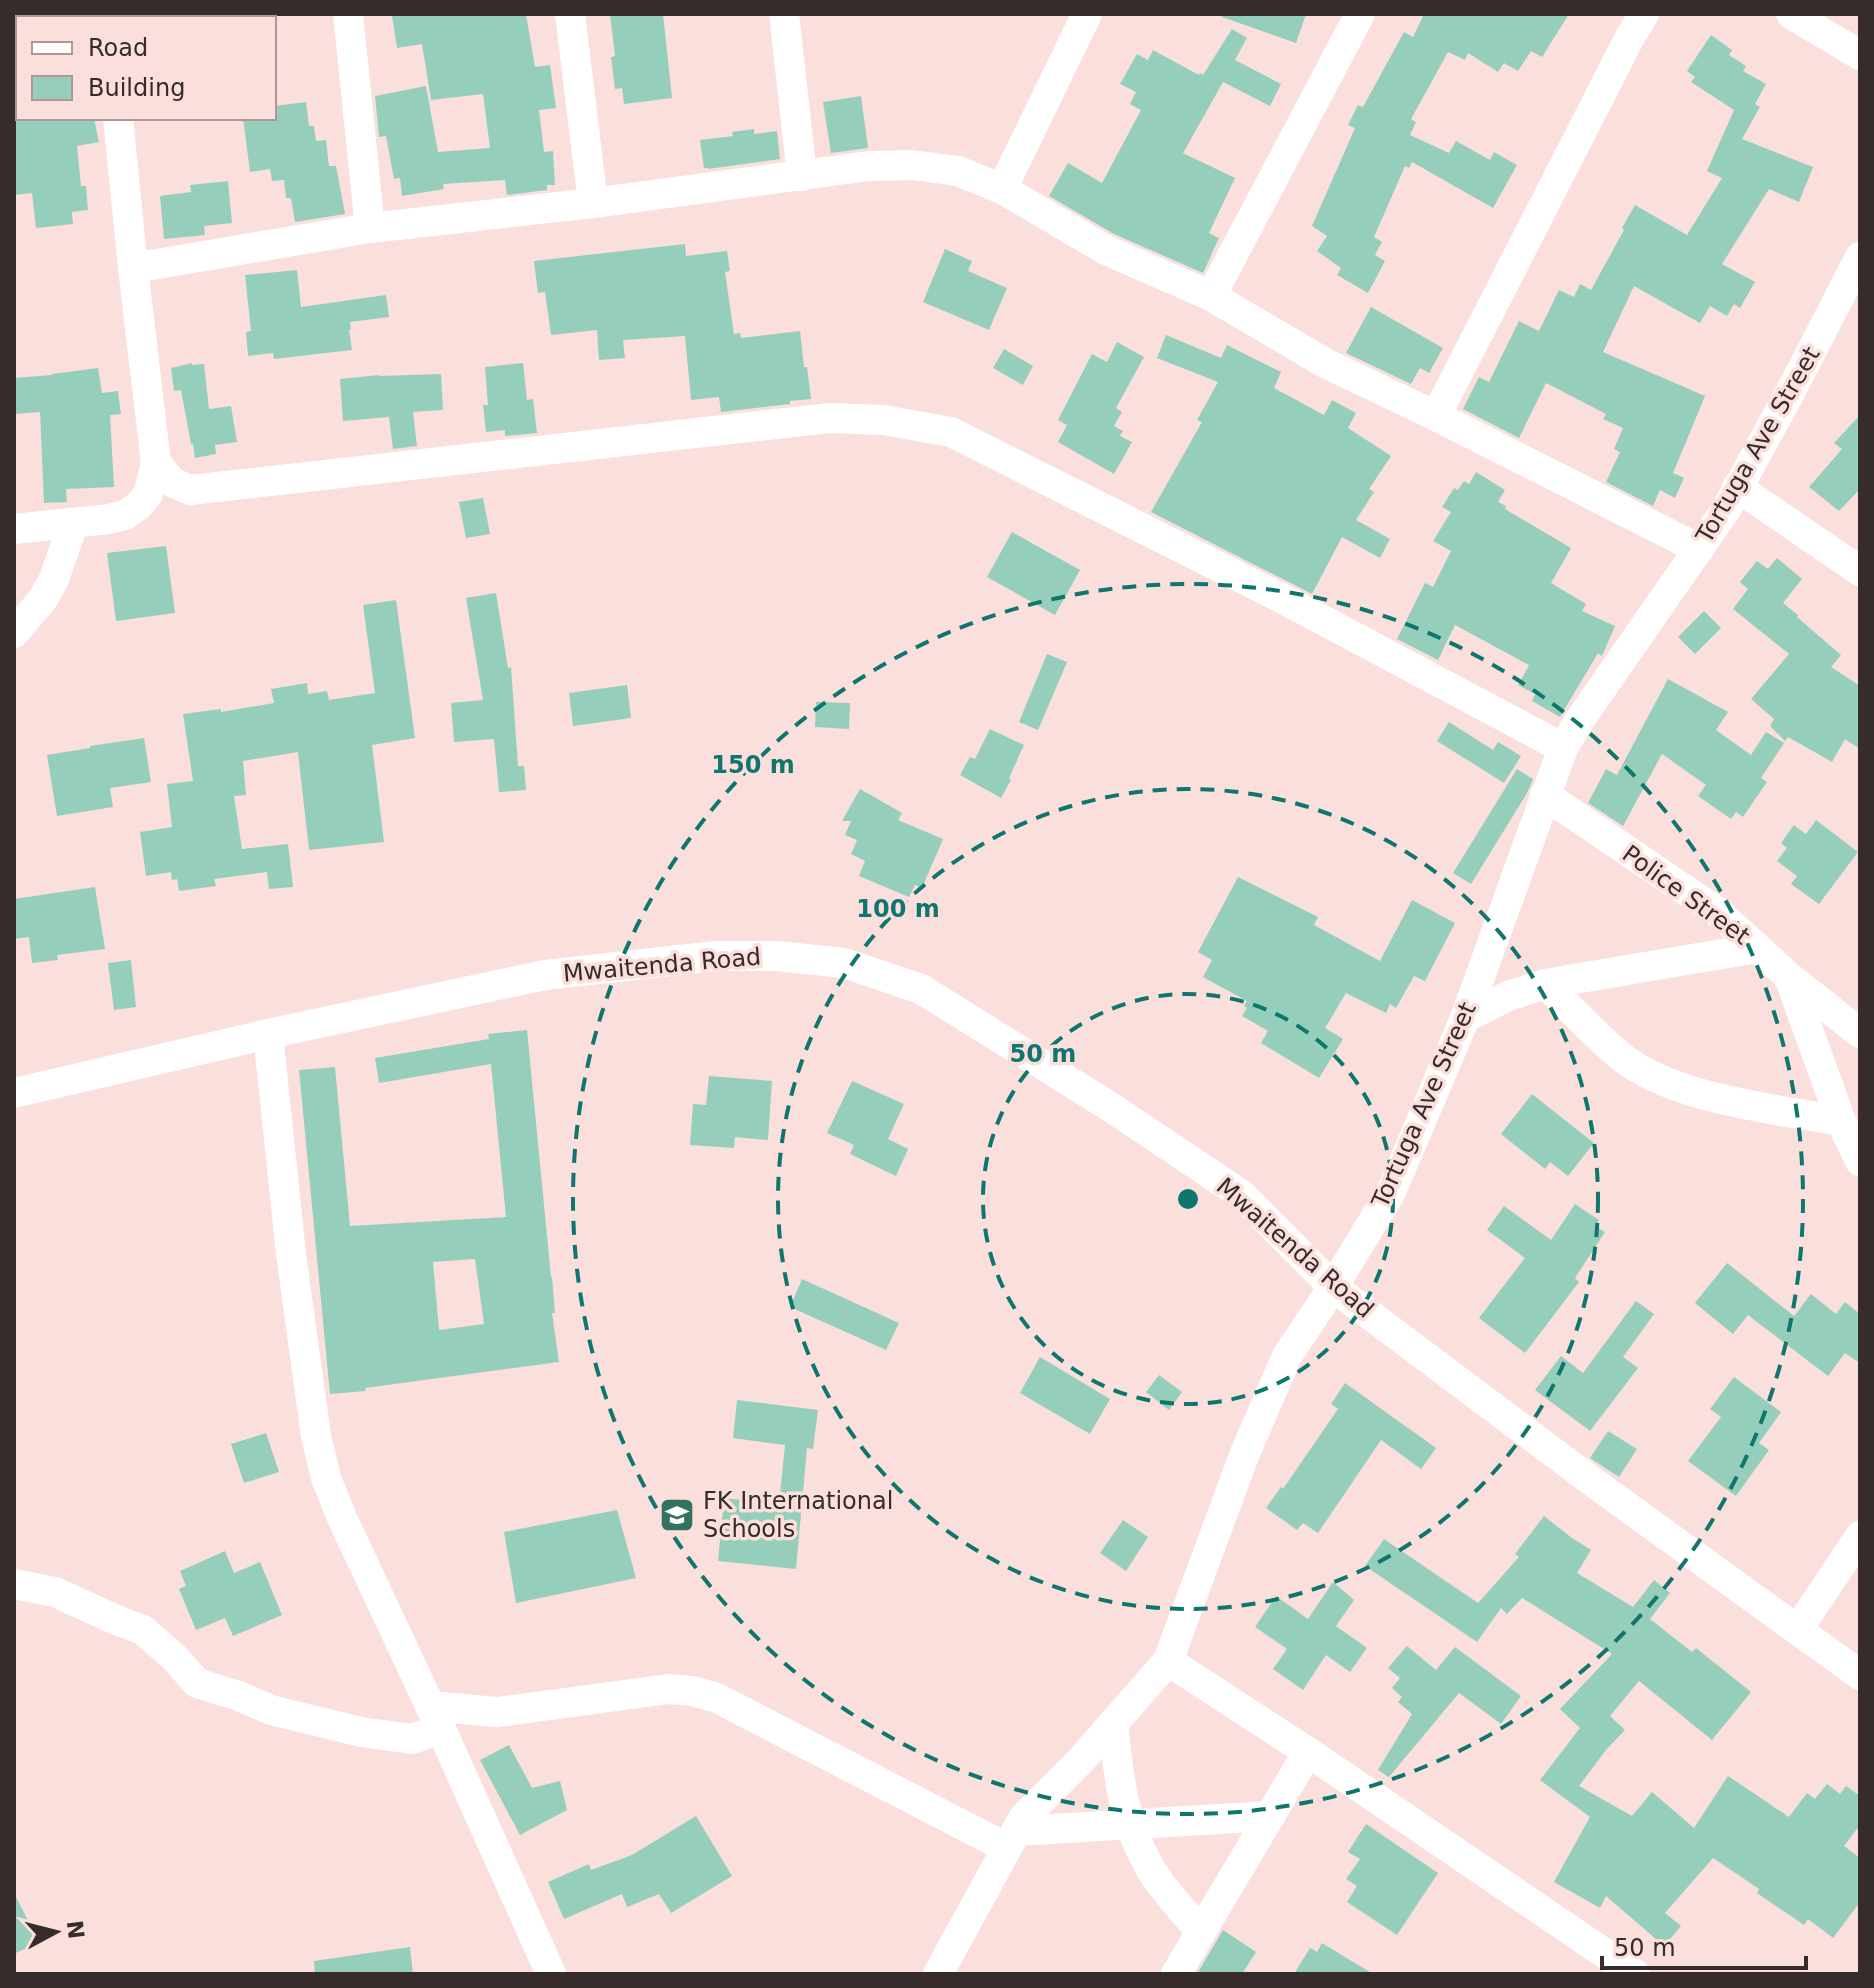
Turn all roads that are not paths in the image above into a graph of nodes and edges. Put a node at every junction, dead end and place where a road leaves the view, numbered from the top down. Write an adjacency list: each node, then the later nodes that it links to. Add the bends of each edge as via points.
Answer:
1 (348, 14): 13 (street)
2 (570, 14): 12 (street)
3 (784, 14): 10 (street)
4 (1087, 14): 11 (street)
5 (1360, 14): 16 (street)
6 (1644, 14): 17 (street)
7 (1791, 14): 8 (street)
8 (1860, 55)
9 (118, 120): 15 (street)
10 (802, 176): 11 (street, via 912,165 958,171); 12 (street)
11 (1002, 189): 16 (street, via 1106,250)
12 (593, 203): 13 (street)
13 (370, 228): 15 (street)
14 (1860, 257): 19 (street, Tortuga Ave Street)
15 (133, 268): 18 (street)
16 (1211, 296): 17 (street, via 1325,363)
17 (1436, 416): 22 (street)
18 (156, 463): 20 (street, via 148,494 138,506 125,515); 25 (street, via 172,482 190,490 830,418 883,420 951,432)
19 (1737, 487): 22 (street, Tortuga Ave Street); 23 (street)
20 (73, 524): 21 (street); 24 (street, via 54,579)
21 (14, 529)
22 (1699, 549): 25 (street, Tortuga Ave Street)
23 (1860, 571)
24 (14, 633)
25 (1563, 748): 26 (street, Tortuga Ave Street)
26 (1545, 795): 27 (street, Police Street, via 1719,913); 30 (street, Tortuga Ave Street)
27 (1757, 948): 28 (street, Police Street); 29 (street)
28 (1789, 977): 31 (street, Police Street); 34 (street)
29 (1545, 984): 30 (street); 34 (street, via 1621,1057 1661,1080 1733,1102)
30 (1465, 1018): 36 (street, Tortuga Ave Street, via 1391,1192)
31 (1860, 1033)
32 (268, 1034): 33 (street, Mwaitenda Road); 36 (street, Mwaitenda Road, via 545,975 715,956 844,963 921,989 1112,1108 1242,1195); 42 (street, via 291,1254 326,1478)
33 (14, 1093)
34 (1841, 1121): 35 (street)
35 (1860, 1161)
36 (1333, 1287): 39 (street, Mwaitenda Road); 40 (street, Tortuga Ave Street, via 1287,1356)
37 (1860, 1536): 39 (street)
38 (14, 1584): 42 (street, via 55,1592 143,1630 197,1683 271,1710 412,1739)
39 (1798, 1629): 41 (street, Mwaitenda Road)
40 (1168, 1661): 43 (street, Tortuga Ave Street); 44 (street)
41 (1860, 1675)
42 (436, 1718): 47 (street, via 669,1689 692,1691 717,1698); 50 (street)
43 (1113, 1723): 46 (street); 47 (street, Tortuga Ave Street, via 1024,1817)
44 (1308, 1752): 45 (street); 49 (street)
45 (1270, 1816): 46 (street); 48 (street)
46 (1129, 1824): 47 (street); 48 (street, via 1151,1871)
47 (1012, 1840): 51 (street, Tortuga Ave Street)
48 (1201, 1932): 52 (street)
49 (1598, 1963): 53 (street)
50 (547, 1972)
51 (938, 1974)
52 (1176, 1974)
53 (1635, 1974)

